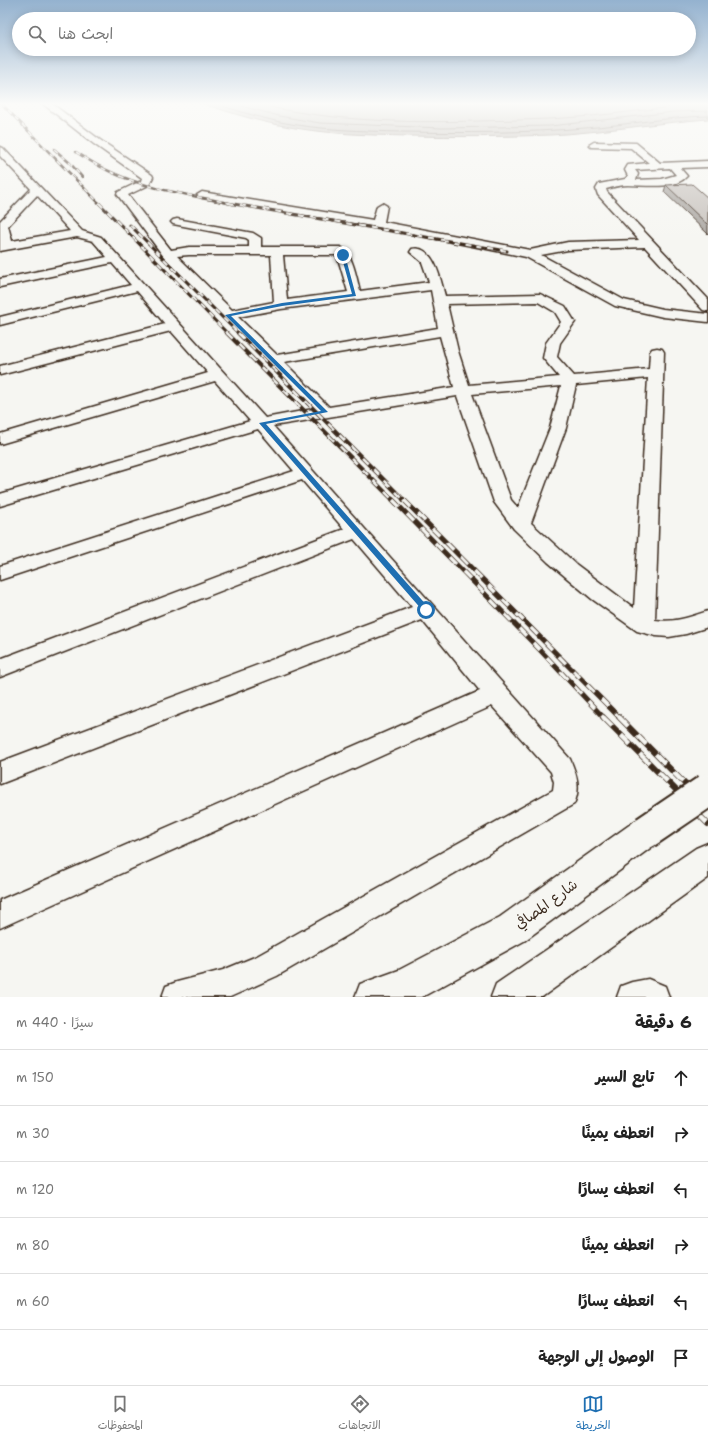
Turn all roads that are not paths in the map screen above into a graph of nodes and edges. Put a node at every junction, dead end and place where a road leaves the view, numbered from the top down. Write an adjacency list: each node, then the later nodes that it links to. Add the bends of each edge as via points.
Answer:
1 (0, 150): 8 (street)
2 (108, 150): 19 (street, via 148,178 145,183 122,194)
3 (640, 150): 6 (street)
4 (708, 164): 5 (street)
5 (672, 165): 6 (street); 7 (street, via 682,176 673,181 644,184)
6 (658, 166): 7 (street, via 632,167 630,170 633,177)
7 (628, 182): 14 (street, via 603,186 602,193)
8 (37, 189): 13 (street); 15 (street, via 2,226)
9 (202, 195): 12 (street)
10 (382, 206): 12 (street)
11 (177, 222): 16 (street, via 249,235 255,238)
12 (378, 224): 20 (street)
13 (78, 233): 15 (street); 21 (street, via 97,239)
14 (648, 243): 20 (street, via 568,246); 27 (street)
15 (3, 246)
16 (255, 250): 17 (street); 19 (street, via 189,251)
17 (277, 251): 25 (street, via 342,252); 26 (street)
18 (416, 252): 24 (street, via 424,256 430,264)
19 (168, 254): 28 (street)
20 (530, 254): 29 (street, via 620,303 663,313)
21 (115, 259): 22 (street); 23 (street)
22 (0, 283)
23 (139, 287): 30 (street); 31 (street)
24 (437, 292): 25 (street); 32 (street); 38 (street, via 540,298 560,309 568,322 553,343 550,358)
25 (354, 295): 26 (street)
26 (282, 305): 28 (street)
27 (708, 307)
28 (228, 315): 34 (street)
29 (708, 318)
30 (0, 321)
31 (175, 326): 35 (street); 37 (street)
32 (445, 331): 34 (street); 39 (street)
33 (657, 352): 36 (street)
34 (273, 360): 40 (street)
35 (0, 371)
36 (657, 373): 38 (street); 50 (street)
37 (218, 375): 41 (street); 42 (street)
38 (570, 380): 39 (street); 45 (street, via 558,428)
39 (464, 390): 40 (street); 45 (street, via 503,502)
40 (325, 412): 41 (street)
41 (262, 423): 43 (street); 44 (street)
42 (0, 439)
43 (306, 473): 46 (street); 47 (street)
44 (0, 500)
45 (521, 526): 50 (street, via 579,579)
46 (357, 531): 48 (street); 51 (street)
47 (0, 573)
48 (426, 610): 52 (street); 53 (street)
49 (708, 619): 50 (street, via 675,628 663,629)
50 (644, 625)
51 (0, 668)
52 (496, 694): 56 (street); 57 (street, via 561,767 566,782 565,796 267,966 234,982)
53 (0, 773)
54 (708, 790): 58 (main road, شارع المصافي, bridge, via 512,929 407,985)
55 (696, 868): 59 (main road)
56 (0, 914)
57 (177, 997)
58 (373, 997)
59 (508, 997)
60 (632, 997): 61 (street, via 648,994)
61 (654, 997)

